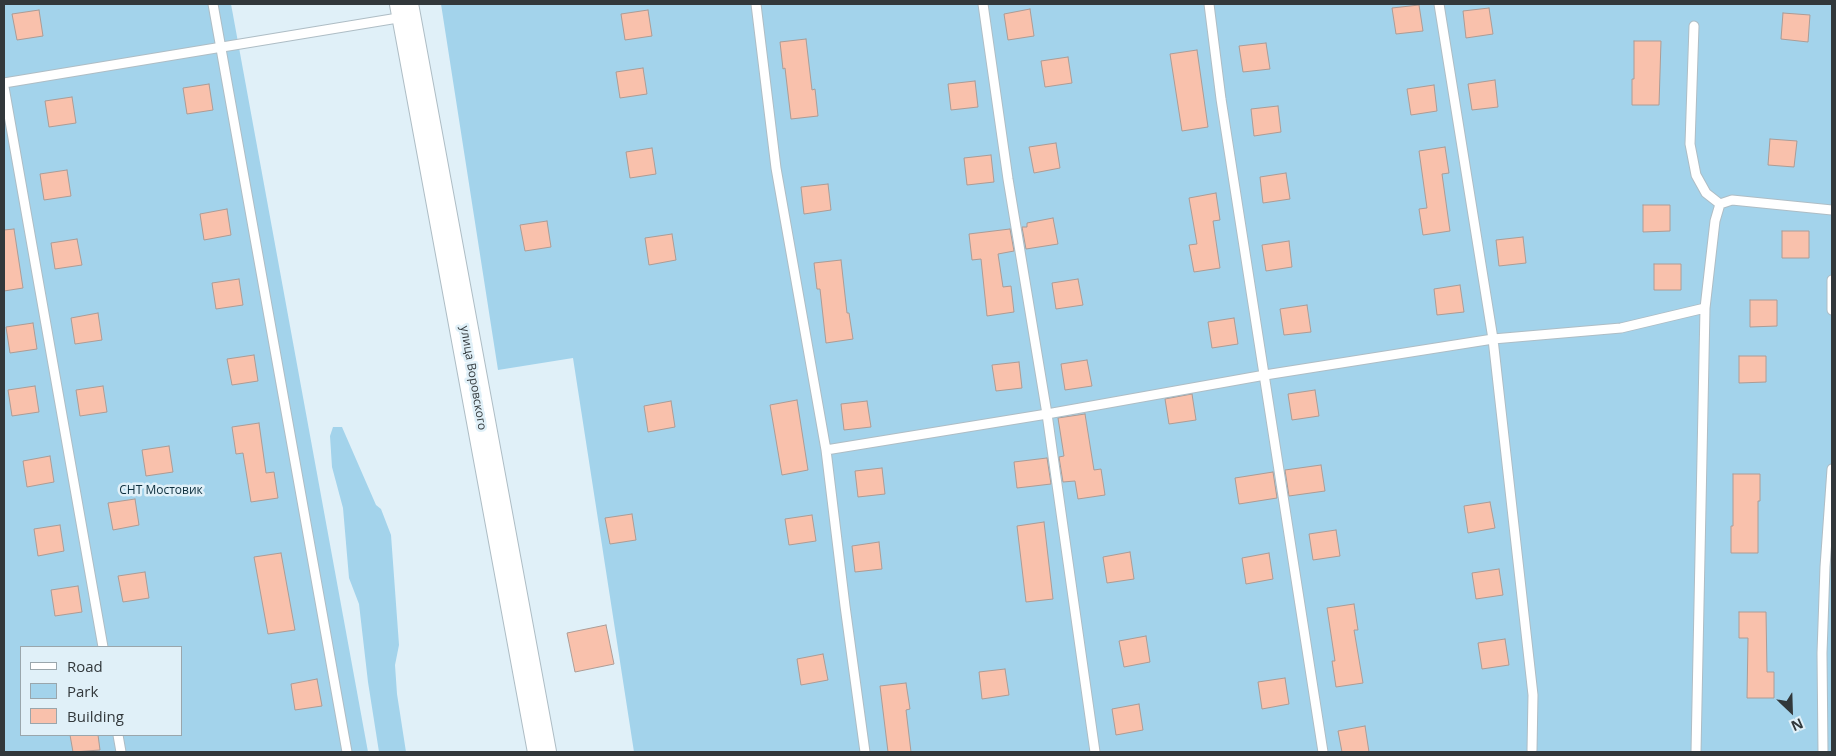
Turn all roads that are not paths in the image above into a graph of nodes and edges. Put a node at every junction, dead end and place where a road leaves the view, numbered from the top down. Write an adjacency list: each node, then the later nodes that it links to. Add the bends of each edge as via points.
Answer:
1 (213, 4): 8 (lane)
2 (756, 4): 19 (lane, via 776,168)
3 (983, 4): 18 (lane)
4 (1209, 4): 17 (lane)
5 (1439, 4): 16 (lane)
6 (405, 10): 8 (lane); 26 (main road, улица Воровского)
7 (1694, 26): 11 (lane, via 1690,144 1696,175 1706,193)
8 (220, 47): 9 (lane); 25 (lane)
9 (4, 83)
10 (4, 87): 21 (lane)
11 (1720, 204): 12 (lane, via 1732,200); 14 (lane, via 1715,221)
12 (1832, 210)
13 (1832, 280): 15 (lane)
14 (1705, 308): 16 (lane, via 1621,328); 30 (lane)
15 (1832, 310)
16 (1493, 339): 17 (lane); 23 (lane, via 1533,695)
17 (1264, 376): 18 (lane); 29 (lane)
18 (1047, 414): 19 (lane); 28 (lane)
19 (826, 450): 27 (lane)
20 (1832, 469): 31 (lane, via 1822,643)
21 (103, 646)
22 (118, 736): 24 (lane)
23 (1532, 750)
24 (121, 752)
25 (347, 752)
26 (542, 752)
27 (865, 752)
28 (1095, 752)
29 (1323, 752)
30 (1696, 752)
31 (1823, 752)

